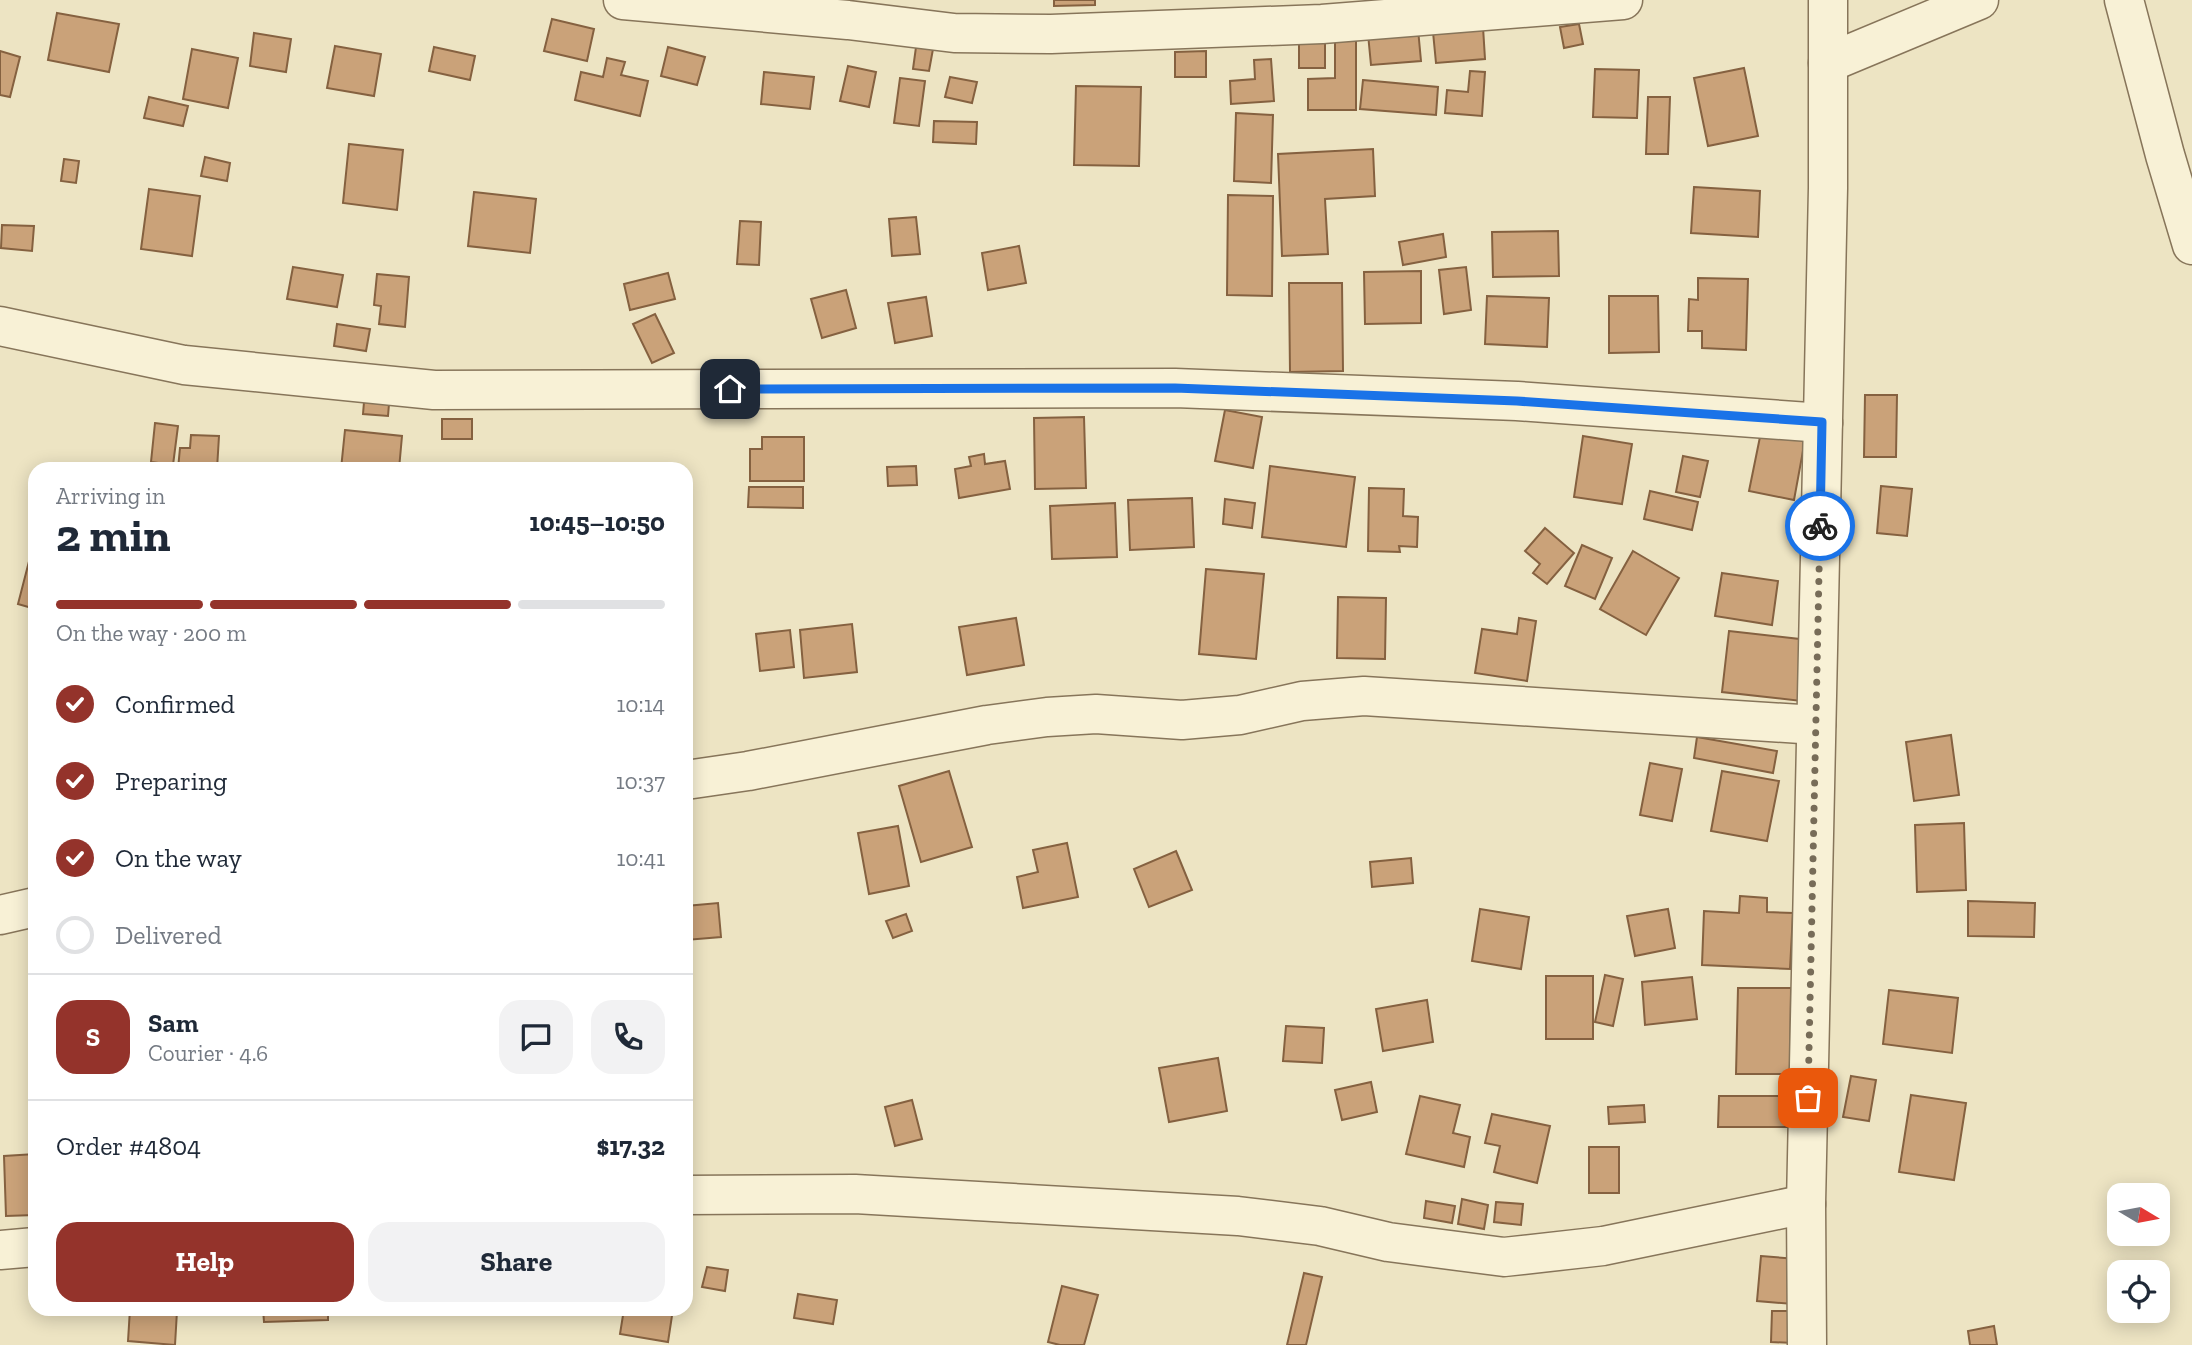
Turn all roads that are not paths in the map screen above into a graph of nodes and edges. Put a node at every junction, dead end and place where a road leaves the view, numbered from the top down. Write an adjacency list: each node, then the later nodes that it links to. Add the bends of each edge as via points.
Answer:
1 (622, 0): 2 (street, via 954,33 1051,34 1322,24)
2 (1623, 0)
3 (1828, 0): 6 (street)
4 (1979, 0): 6 (street)
5 (2124, 0): 7 (street)
6 (1828, 63): 9 (street)
7 (2192, 245)
8 (0, 326): 9 (street, via 184,365 434,390 1175,388 1517,401)
9 (1822, 422): 10 (street)
10 (1816, 725): 11 (street, via 1364,696 1182,720 1096,714 1047,717); 15 (street)
11 (693, 779)
12 (28, 909): 13 (street)
13 (0, 915)
14 (693, 1195): 15 (street, via 855,1195 1238,1216 1504,1258 1603,1246)
15 (1806, 1204): 18 (street)
16 (28, 1248): 17 (street)
17 (0, 1250)
18 (1807, 1345)

